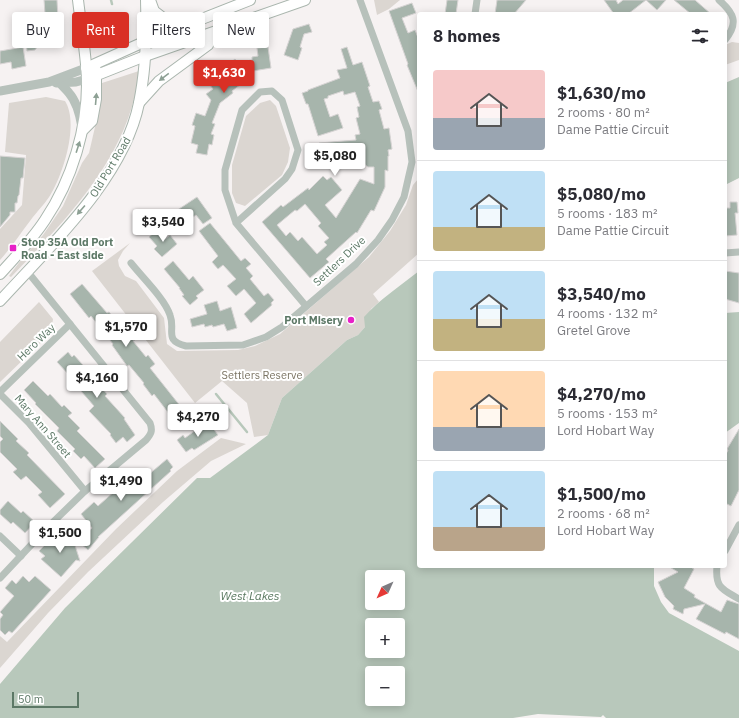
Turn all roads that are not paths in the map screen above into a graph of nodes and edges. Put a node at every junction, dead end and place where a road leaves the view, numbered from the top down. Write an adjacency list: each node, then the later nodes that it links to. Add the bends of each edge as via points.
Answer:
1 (78, 0): 19 (main road)
2 (146, 0): 9 (main road, Old Port Road)
3 (150, 0): 10 (main road)
4 (250, 0): 13 (main road)
5 (305, 0): 12 (main road)
6 (360, 0): 26 (street, Settlers Drive, via 408,132)
7 (477, 0): 11 (street)
8 (719, 0): 15 (street, via 734,14 736,21 735,29)
9 (146, 12)
10 (155, 12)
11 (475, 12)
12 (269, 13)
13 (205, 17)
14 (213, 33): 18 (main road); 24 (main road, one-way to 24, via 208,45 159,81)
15 (727, 38)
16 (137, 44): 19 (main road)
17 (146, 48): 18 (main road, Old Port Road)
18 (145, 56): 20 (main road); 24 (main road, Old Port Road)
19 (91, 65): 20 (main road); 21 (street)
20 (91, 77): 22 (street, via 76,82); 25 (main road, one-way to 20, via 92,121 96,99)
21 (49, 82): 22 (street); 23 (street)
22 (60, 83): 25 (street, via 78,108)
23 (0, 91)
24 (139, 103): 31 (main road, Old Port Road, one-way to 31, via 123,148 106,176 86,204)
25 (83, 130): 32 (main road, one-way to 25, via 32,239 57,201)
26 (416, 163): 34 (street, Settlers Drive, via 404,197 378,240 356,264)
27 (236, 223): 27 (street, via 285,179 292,169 298,150 282,100 272,91 260,92 242,110 225,170 225,190); 34 (street)
28 (739, 252): 29 (street)
29 (727, 253)
30 (131, 263): 34 (street, Settlers Drive, via 165,304 171,315 171,337 177,344 243,345 266,337)
31 (27, 271): 33 (main road, Old Port Road); 35 (street)
32 (0, 274)
33 (0, 301)
34 (306, 306)
35 (70, 324): 36 (street, Hero Way); 37 (street, via 150,423 152,429 146,440)
36 (0, 393): 37 (street, Mary Ann Street, via 29,423)
37 (85, 491): 41 (street)
38 (739, 525): 40 (street)
39 (0, 536): 41 (street)
40 (727, 547)
41 (21, 556): 43 (street)
42 (717, 568): 44 (street, via 716,578 721,588)
43 (0, 578)
44 (739, 599)

